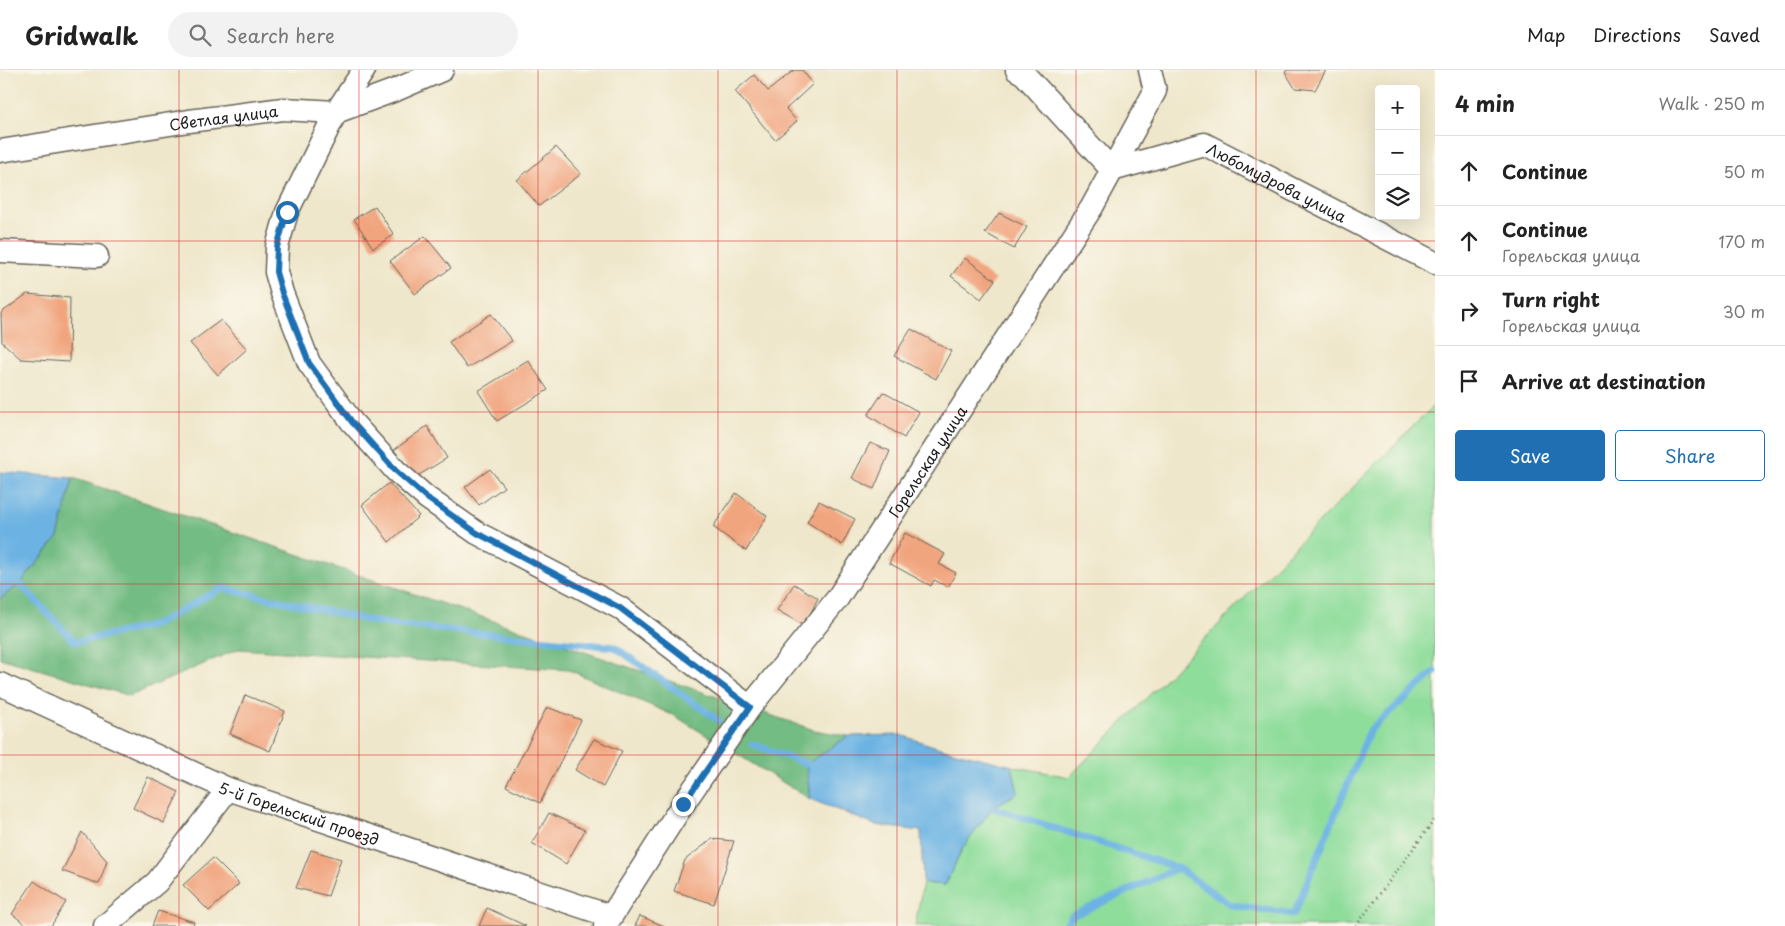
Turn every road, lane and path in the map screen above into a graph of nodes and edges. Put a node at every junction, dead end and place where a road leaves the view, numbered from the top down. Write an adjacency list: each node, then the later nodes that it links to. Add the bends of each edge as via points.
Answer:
1 (364, 70): 5 (street)
2 (442, 70): 5 (street, Светлая улица)
3 (1017, 70): 7 (street)
4 (1150, 70): 7 (street, Горельская улица, via 1155,91)
5 (336, 112): 6 (street, Светлая улица, via 284,110 189,121); 12 (street, via 287,212 277,247 276,272 309,363 352,422 396,471 427,498 477,533 620,608)
6 (0, 151)
7 (1112, 170): 10 (street, Любомудрова улица, via 1204,144); 12 (street, Горельская улица, via 1092,207 837,599)
8 (0, 251): 9 (street)
9 (97, 256)
10 (1435, 263)
11 (0, 684): 13 (street, 5-й Горельский проезд)
12 (750, 707): 15 (street, Горельская улица)
13 (228, 789): 15 (street, 5-й Горельский проезд); 16 (street, via 157,882)
14 (1435, 819): 17 (path)
15 (607, 921)
16 (105, 926)
17 (1356, 926)

